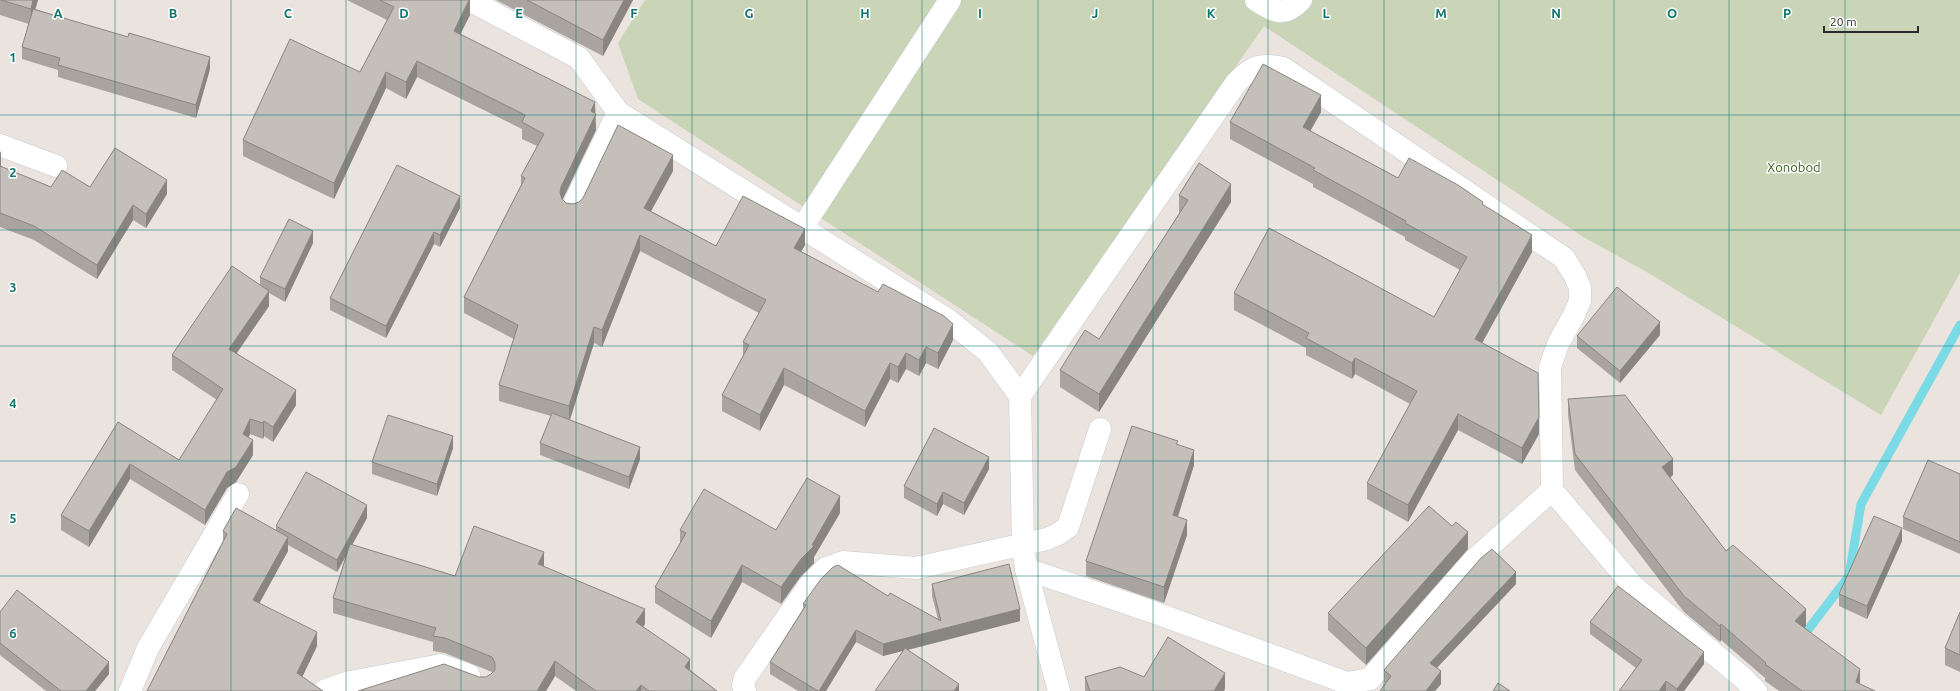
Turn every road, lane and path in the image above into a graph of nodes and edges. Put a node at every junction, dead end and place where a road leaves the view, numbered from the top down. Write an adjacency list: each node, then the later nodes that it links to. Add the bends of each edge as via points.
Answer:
1 (469, 0): 5 (street, via 579,58)
2 (950, 0): 9 (street)
3 (1256, 0): 4 (street, via 1280,12 1287,12)
4 (1301, 0)
5 (618, 112): 8 (street); 9 (street)
6 (0, 145): 7 (street)
7 (56, 166)
8 (572, 208)
9 (802, 228): 10 (street, via 947,319 988,352)
10 (1020, 396): 12 (street, via 1236,83 1247,71 1267,65 1283,68 1564,258 1580,288 1580,301 1558,344 1550,367); 14 (street)
11 (1100, 429): 14 (street, via 1068,526 1047,539)
12 (1552, 490): 15 (street, via 1472,562 1370,679 1347,683 1154,612); 17 (street, via 1634,587)
13 (238, 494): 18 (street, via 148,648)
14 (1023, 544): 15 (street); 20 (street, via 916,568 843,562 826,568 811,583 745,678)
15 (1026, 569): 21 (street)
16 (483, 680): 19 (street, via 440,665 350,682)
17 (1746, 686)
18 (130, 691)
19 (324, 691)
20 (744, 691)
21 (1059, 691)

